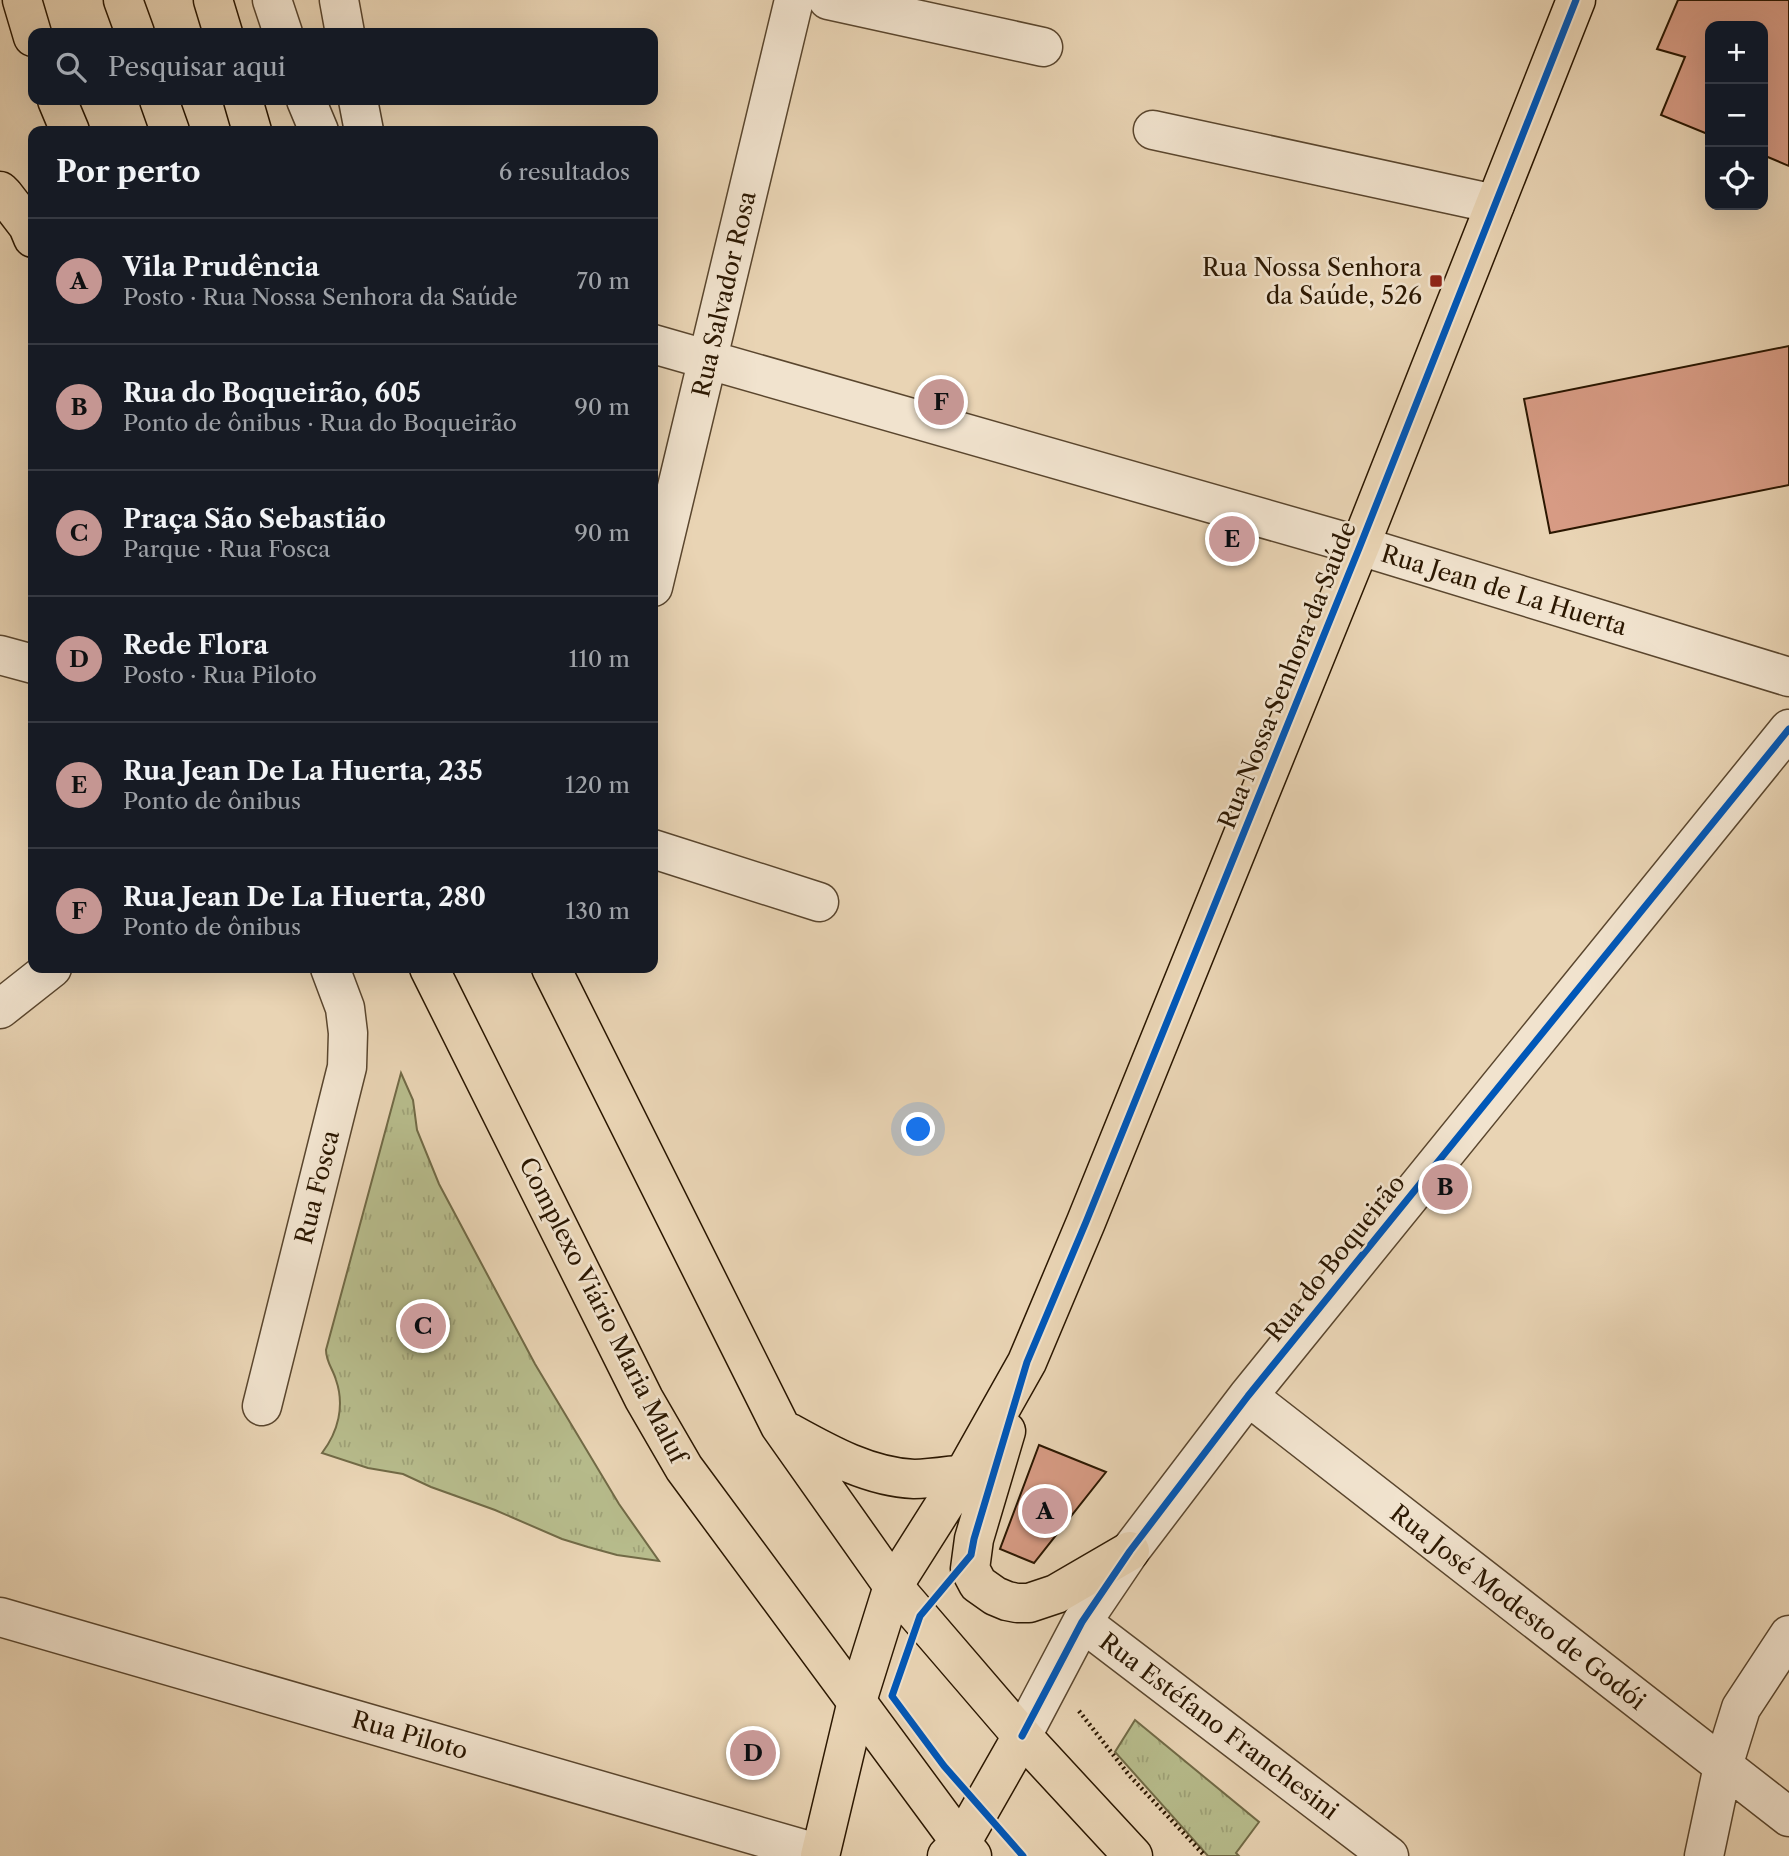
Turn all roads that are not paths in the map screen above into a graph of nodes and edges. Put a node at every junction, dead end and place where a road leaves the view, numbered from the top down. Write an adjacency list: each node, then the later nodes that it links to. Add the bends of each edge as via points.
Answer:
1 (22, 0): 9 (main road)
2 (123, 0): 10 (main road)
3 (213, 0): 11 (main road)
4 (272, 0): 12 (street)
5 (339, 0): 13 (street)
6 (793, 0): 30 (street, Rua Salvador Rosa)
7 (828, 0): 14 (street)
8 (1576, 0): 27 (main road, Rua Nossa Senhora da Saúde)
9 (30, 28)
10 (133, 28)
11 (221, 28)
12 (281, 28)
13 (344, 28)
14 (1043, 47)
15 (59, 105): 20 (main road)
16 (161, 105): 21 (main road)
17 (244, 105): 22 (main road)
18 (308, 105): 23 (street)
19 (359, 105): 24 (street)
20 (68, 126)
21 (168, 126)
22 (251, 126)
23 (317, 126)
24 (363, 126)
25 (1153, 130): 27 (street)
26 (0, 191): 28 (main road)
27 (1495, 204): 31 (main road, Rua Nossa Senhora da Saúde)
28 (28, 226)
29 (658, 345): 30 (street, Rua Jean de La Huerta)
30 (708, 360): 31 (street, Rua Jean de La Huerta); 32 (street, Rua Salvador Rosa)
31 (1360, 546): 35 (street, Rua Jean de La Huerta); 44 (main road, Rua Nossa Senhora da Saúde)
32 (658, 566)
33 (0, 655): 34 (street)
34 (28, 663)
35 (1789, 677)
36 (1789, 729): 45 (street, Rua do Boqueirão)
37 (658, 851): 38 (street)
38 (819, 902)
39 (46, 973): 43 (street)
40 (332, 973): 46 (street, Rua Fosca, via 345,1008 347,1067)
41 (432, 973): 54 (main road, Complexo Viário Maria Maluf, via 684,1468)
42 (554, 973): 47 (main road)
43 (0, 1009)
44 (1027, 1362): 48 (main road, Rua Nossa Senhora da Saúde); 49 (main road, via 974,1539 970,1569 978,1584 1007,1601 1029,1603 1056,1594)
45 (1248, 1396): 49 (street, Rua do Boqueirão); 56 (street, Rua José Modesto de Godói)
46 (262, 1406)
47 (780, 1426): 48 (main road, via 836,1459 881,1474 914,1479); 50 (main road)
48 (964, 1475): 50 (main road, Rua Nossa Senhora da Saúde)
49 (1130, 1551): 52 (street, Rua do Boqueirão)
50 (894, 1586): 54 (main road, Rua Nossa Senhora da Saúde); 55 (main road)
51 (0, 1617): 59 (street, Rua Piloto)
52 (1082, 1622): 55 (street, Rua do Boqueirão); 61 (street, Rua Estéfano Franchesini)
53 (1789, 1635): 56 (street, via 1741,1708)
54 (858, 1701): 58 (main road, Complexo Viário Maria Maluf); 59 (main road, Rua Nossa Senhora da Saúde)
55 (1022, 1736): 58 (main road, Rua do Boqueirão); 60 (main road)
56 (1723, 1766): 57 (street, Rua José Modesto de Godói); 62 (street)
57 (1789, 1817)
58 (960, 1852)
59 (820, 1855)
60 (1133, 1856)
61 (1389, 1856)
62 (1704, 1856)

